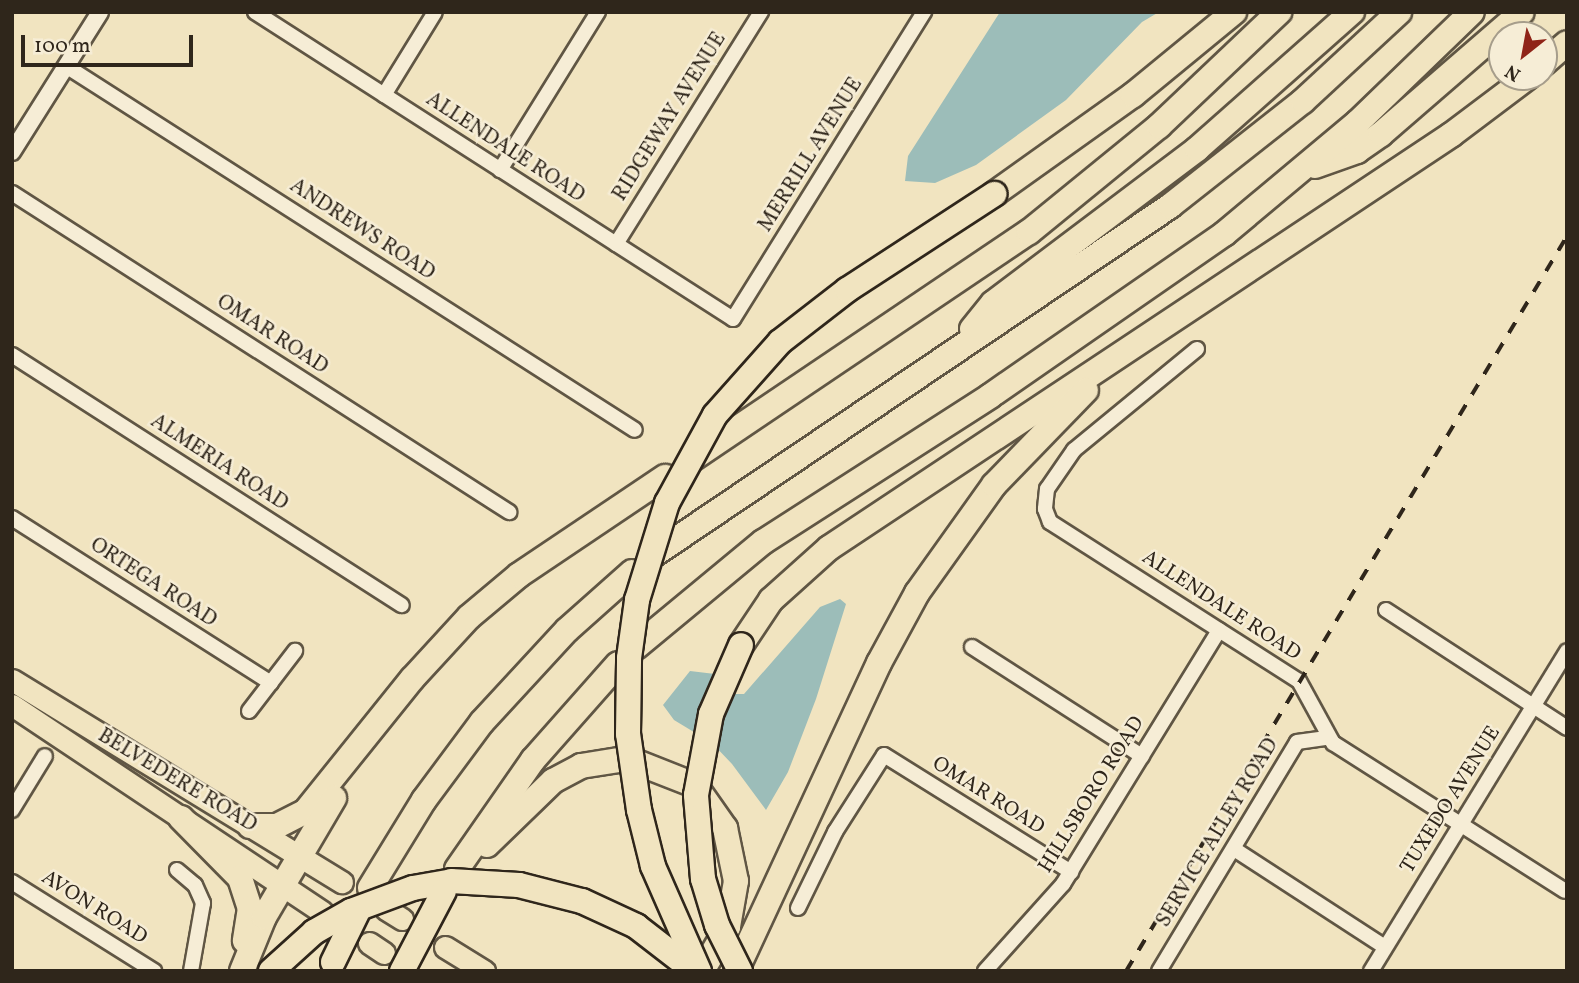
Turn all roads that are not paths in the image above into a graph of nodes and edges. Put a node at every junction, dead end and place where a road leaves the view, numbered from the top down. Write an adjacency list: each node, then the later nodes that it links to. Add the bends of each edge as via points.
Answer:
1 (100, 12): 13 (street)
2 (435, 12): 15 (street)
3 (598, 12): 17 (street)
4 (761, 12): 20 (street, RIDGEWAY AVENUE)
5 (924, 12): 22 (street, MERRILL AVENUE)
6 (1234, 12): 69 (highway, bridge, via 1133,95 847,290 780,342 715,415 667,503 637,600 629,658 628,734 639,810 653,866)
7 (1279, 12): 27 (highway, via 1159,127 1037,225)
8 (1352, 12): 23 (highway, via 1197,149 993,303)
9 (1399, 12): 23 (highway, via 1303,101 1204,181)
10 (1472, 12): 18 (highway, via 1381,101)
11 (1522, 12): 18 (highway, via 1381,134 1357,151)
12 (265, 15): 15 (street, ALLENDALE ROAD)
13 (66, 66): 16 (street); 26 (street, ANDREWS ROAD)
14 (1509, 91): 21 (highway, via 1442,141)
15 (384, 95): 17 (street, ALLENDALE ROAD)
16 (12, 152)
17 (500, 170): 20 (street, ALLENDALE ROAD)
18 (1295, 174): 57 (highway, via 1224,234 764,542 627,656 533,760)
19 (12, 193): 29 (street, OMAR ROAD)
20 (616, 244): 22 (street, ALLENDALE ROAD)
21 (1177, 317): 76 (highway, via 1045,428 993,485 947,547 879,663); 76 (highway, bridge, via 829,548 771,600 741,645 711,714 696,794 703,879)
22 (733, 319)
23 (960, 345): 31 (highway)
24 (1197, 349): 35 (street, ALLENDALE ROAD, via 1073,450 1047,489 1045,509 1051,522)
25 (12, 355): 33 (street, ALMERIA ROAD)
26 (635, 430)
27 (692, 459)
28 (664, 477): 44 (highway, via 485,602)
29 (509, 512)
30 (12, 518): 40 (street, ORTEGA ROAD)
31 (653, 555)
32 (632, 572): 61 (highway, via 567,630 503,697 456,756)
33 (402, 605)
34 (1386, 610): 42 (street)
35 (1219, 630): 46 (street, ALLENDALE ROAD, via 1305,686); 48 (street, HILLSBORO ROAD)
36 (972, 647): 48 (street)
37 (295, 651): 40 (street)
38 (1567, 651): 42 (street, TUXEDO AVENUE)
39 (12, 680): 51 (main road, BELVEDERE ROAD)
40 (271, 683): 43 (street)
41 (12, 705): 50 (main road, BELVEDERE ROAD)
42 (1533, 706): 45 (street); 52 (street, TUXEDO AVENUE)
43 (249, 711)
44 (387, 711): 51 (highway, via 305,813 277,826); 54 (highway)
45 (1567, 728)
46 (1326, 738): 52 (street); 53 (street, SERVICE ALLEY ROAD, via 1297,743)
47 (45, 756): 49 (street)
48 (1142, 756): 56 (street, HILLSBORO ROAD)
49 (12, 810)
50 (181, 818): 60 (main road, BELVEDERE ROAD); 72 (highway, via 228,863 243,886 250,908)
51 (250, 826): 54 (main road, BELVEDERE ROAD)
52 (1459, 827): 62 (street); 67 (street, TUXEDO AVENUE)
53 (1234, 849): 67 (street); 78 (street, SERVICE ALLEY ROAD)
54 (299, 855): 59 (main road, BELVEDERE ROAD); 60 (highway)
55 (177, 870): 71 (street, via 195,885 203,903)
56 (1070, 872): 63 (street, OMAR ROAD, via 884,755 835,832); 77 (street, HILLSBORO ROAD)
57 (452, 880): 69 (highway, via 553,781 581,766 628,761 694,788 725,828 736,881 728,927); 74 (highway, bridge)
58 (12, 881): 70 (street, AVON ROAD)
59 (342, 882)
60 (283, 886): 65 (main road, BELVEDERE ROAD); 72 (highway)
61 (370, 888)
62 (1564, 891)
63 (798, 908)
64 (358, 911): 68 (highway, bridge)
65 (322, 912)
66 (445, 947): 75 (main road)
67 (1385, 947): 79 (street, TUXEDO AVENUE)
68 (331, 966)
69 (700, 968): 73 (highway, bridge, via 600,908 540,888 476,881 433,883 370,902 314,932)
70 (154, 971)
71 (191, 971)
72 (242, 971)
73 (271, 971)
74 (402, 971)
75 (484, 971)
76 (738, 971)
77 (985, 971)
78 (1159, 971)
79 (1371, 971)

